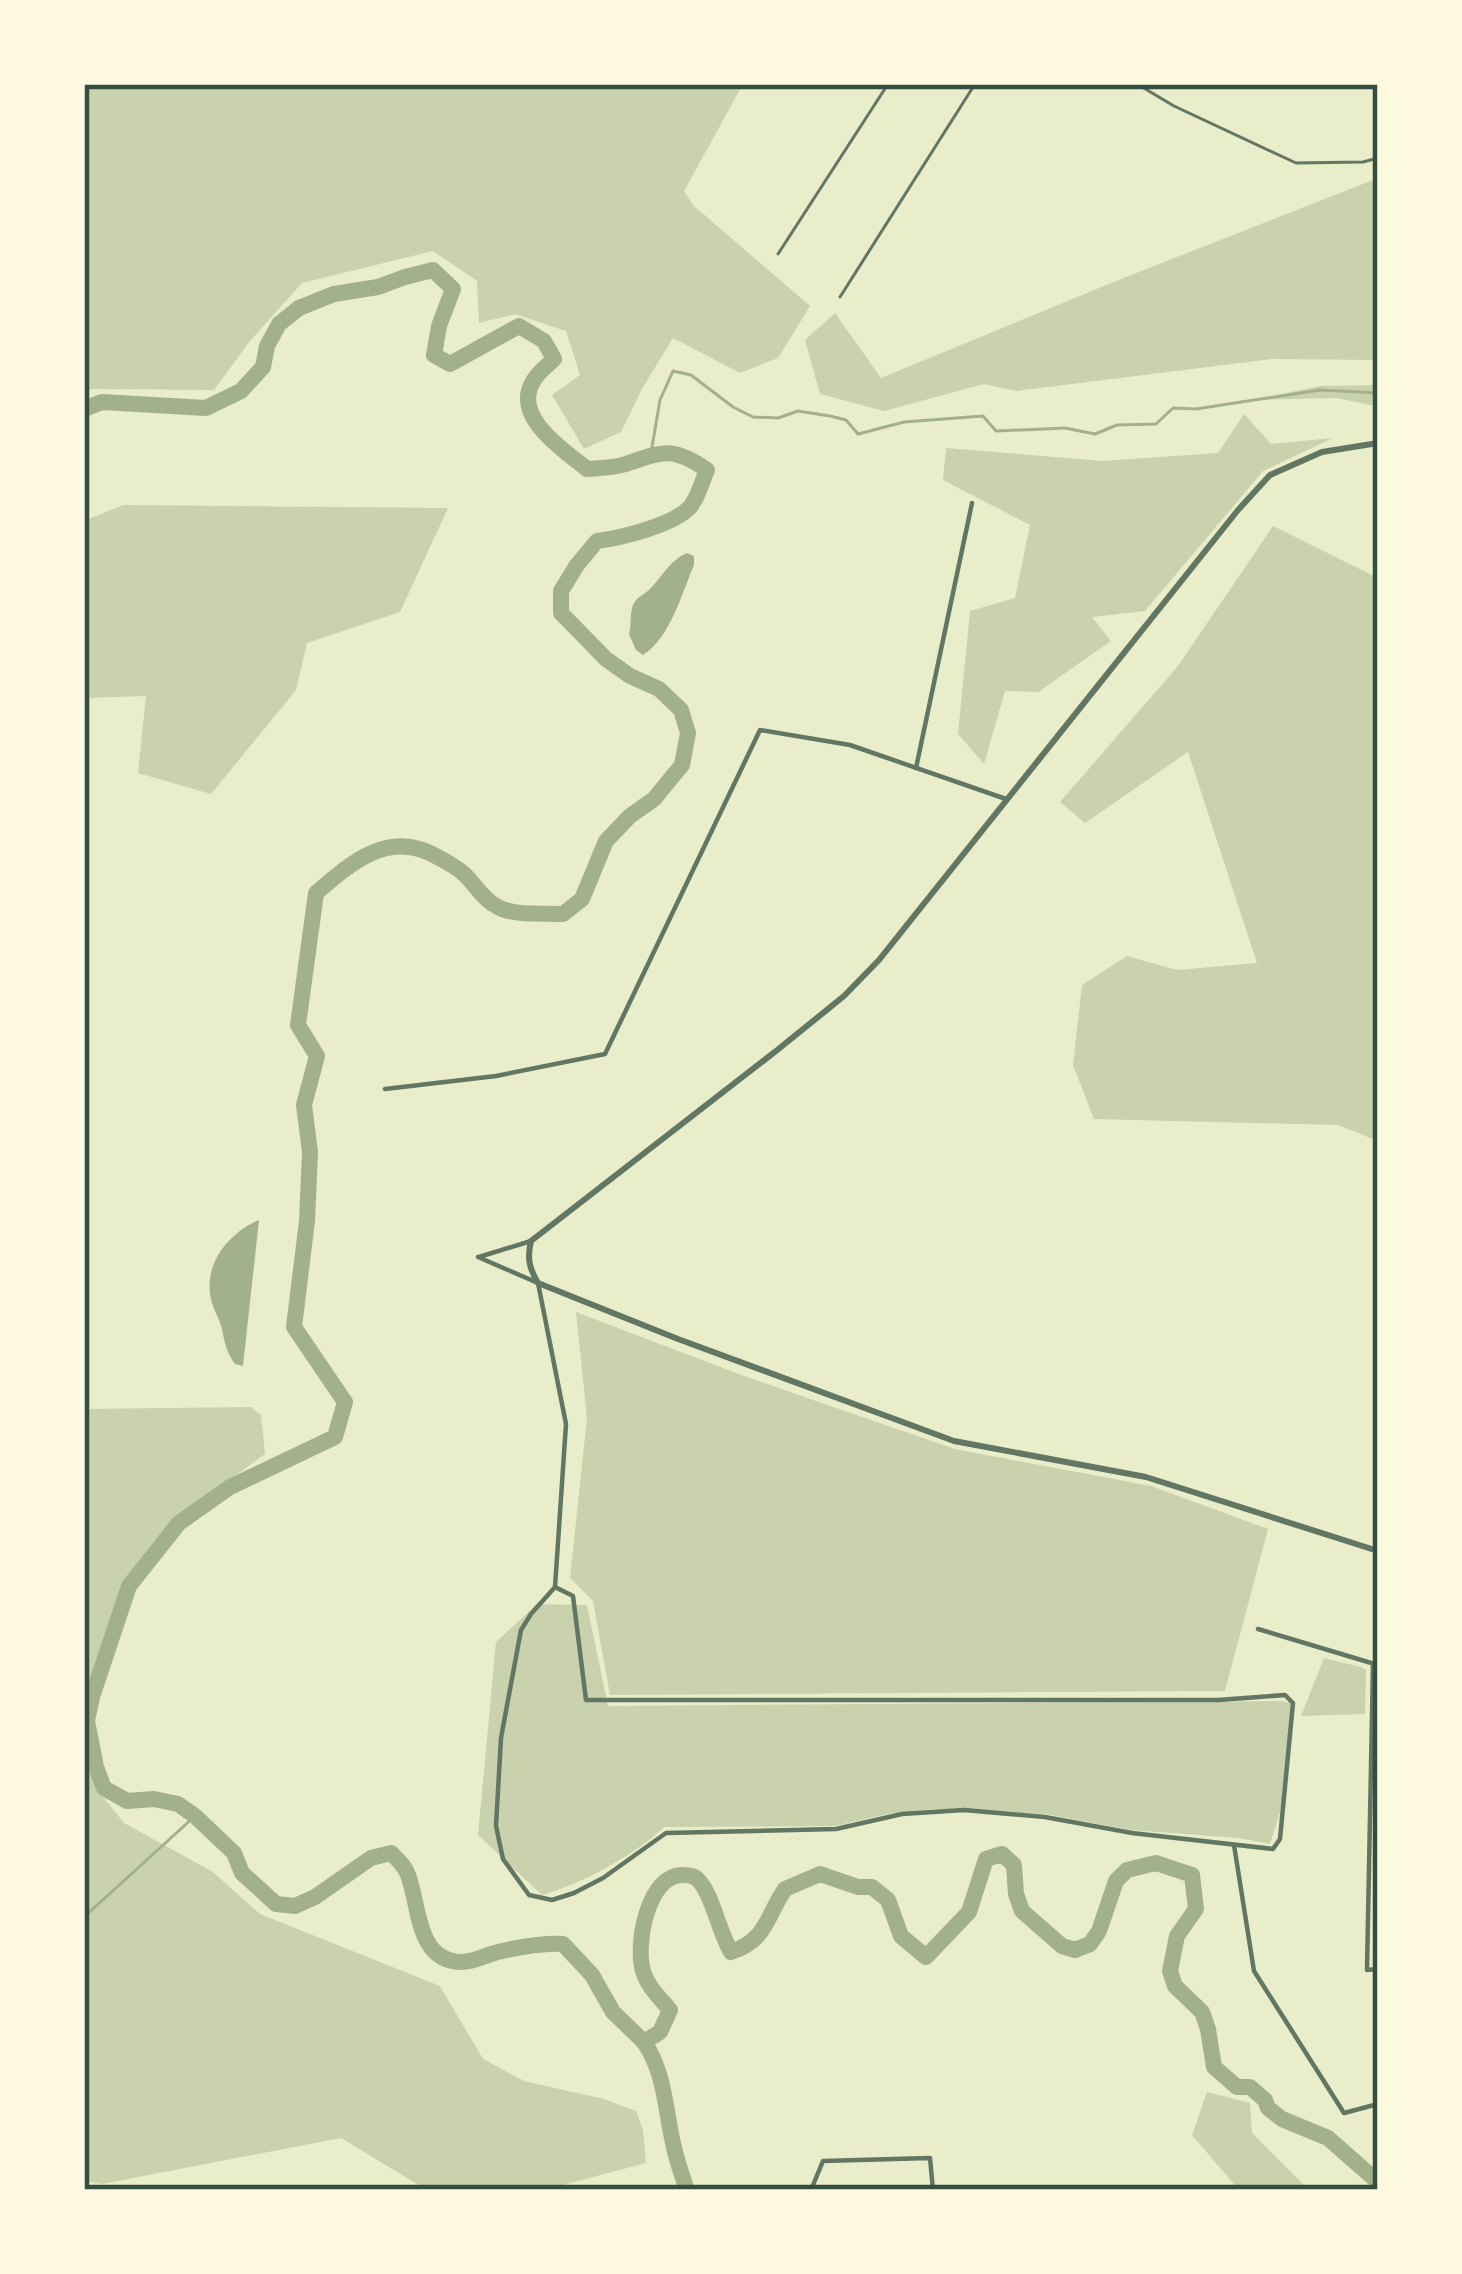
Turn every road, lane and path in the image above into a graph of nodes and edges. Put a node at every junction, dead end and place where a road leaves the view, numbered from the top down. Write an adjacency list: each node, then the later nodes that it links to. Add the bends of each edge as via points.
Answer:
1 (888, 84): 5 (lane)
2 (975, 84): 6 (lane)
3 (1137, 84): 4 (lane, via 1296,163)
4 (1378, 158)
5 (778, 254)
6 (840, 297)
7 (1378, 443): 10 (street, via 1322,452 1270,476)
8 (972, 503): 9 (street)
9 (916, 768): 10 (street); 11 (street, via 850,745 760,730 605,1054)
10 (1006, 799): 12 (street, via 844,996)
11 (385, 1089)
12 (530, 1241): 13 (street); 13 (street, via 478,1257)
13 (538, 1283): 14 (street, via 954,1441 1146,1478); 15 (street, via 566,1424)
14 (1378, 1551)
15 (555, 1587): 18 (street, via 573,1596 586,1700 1285,1695 1293,1703 1280,1839 1273,1849); 18 (street, via 521,1630 500,1738 496,1826 503,1859 530,1895 574,1893 666,1832 836,1829 902,1814 1045,1816)
16 (1258, 1630): 17 (street)
17 (1375, 1665): 19 (street, via 1367,1970)
18 (1234, 1845): 20 (street, via 1254,1971 1344,2113)
19 (1378, 1969)
20 (1378, 2104)
21 (811, 2190): 22 (street, via 823,2162 930,2158)
22 (933, 2190)

